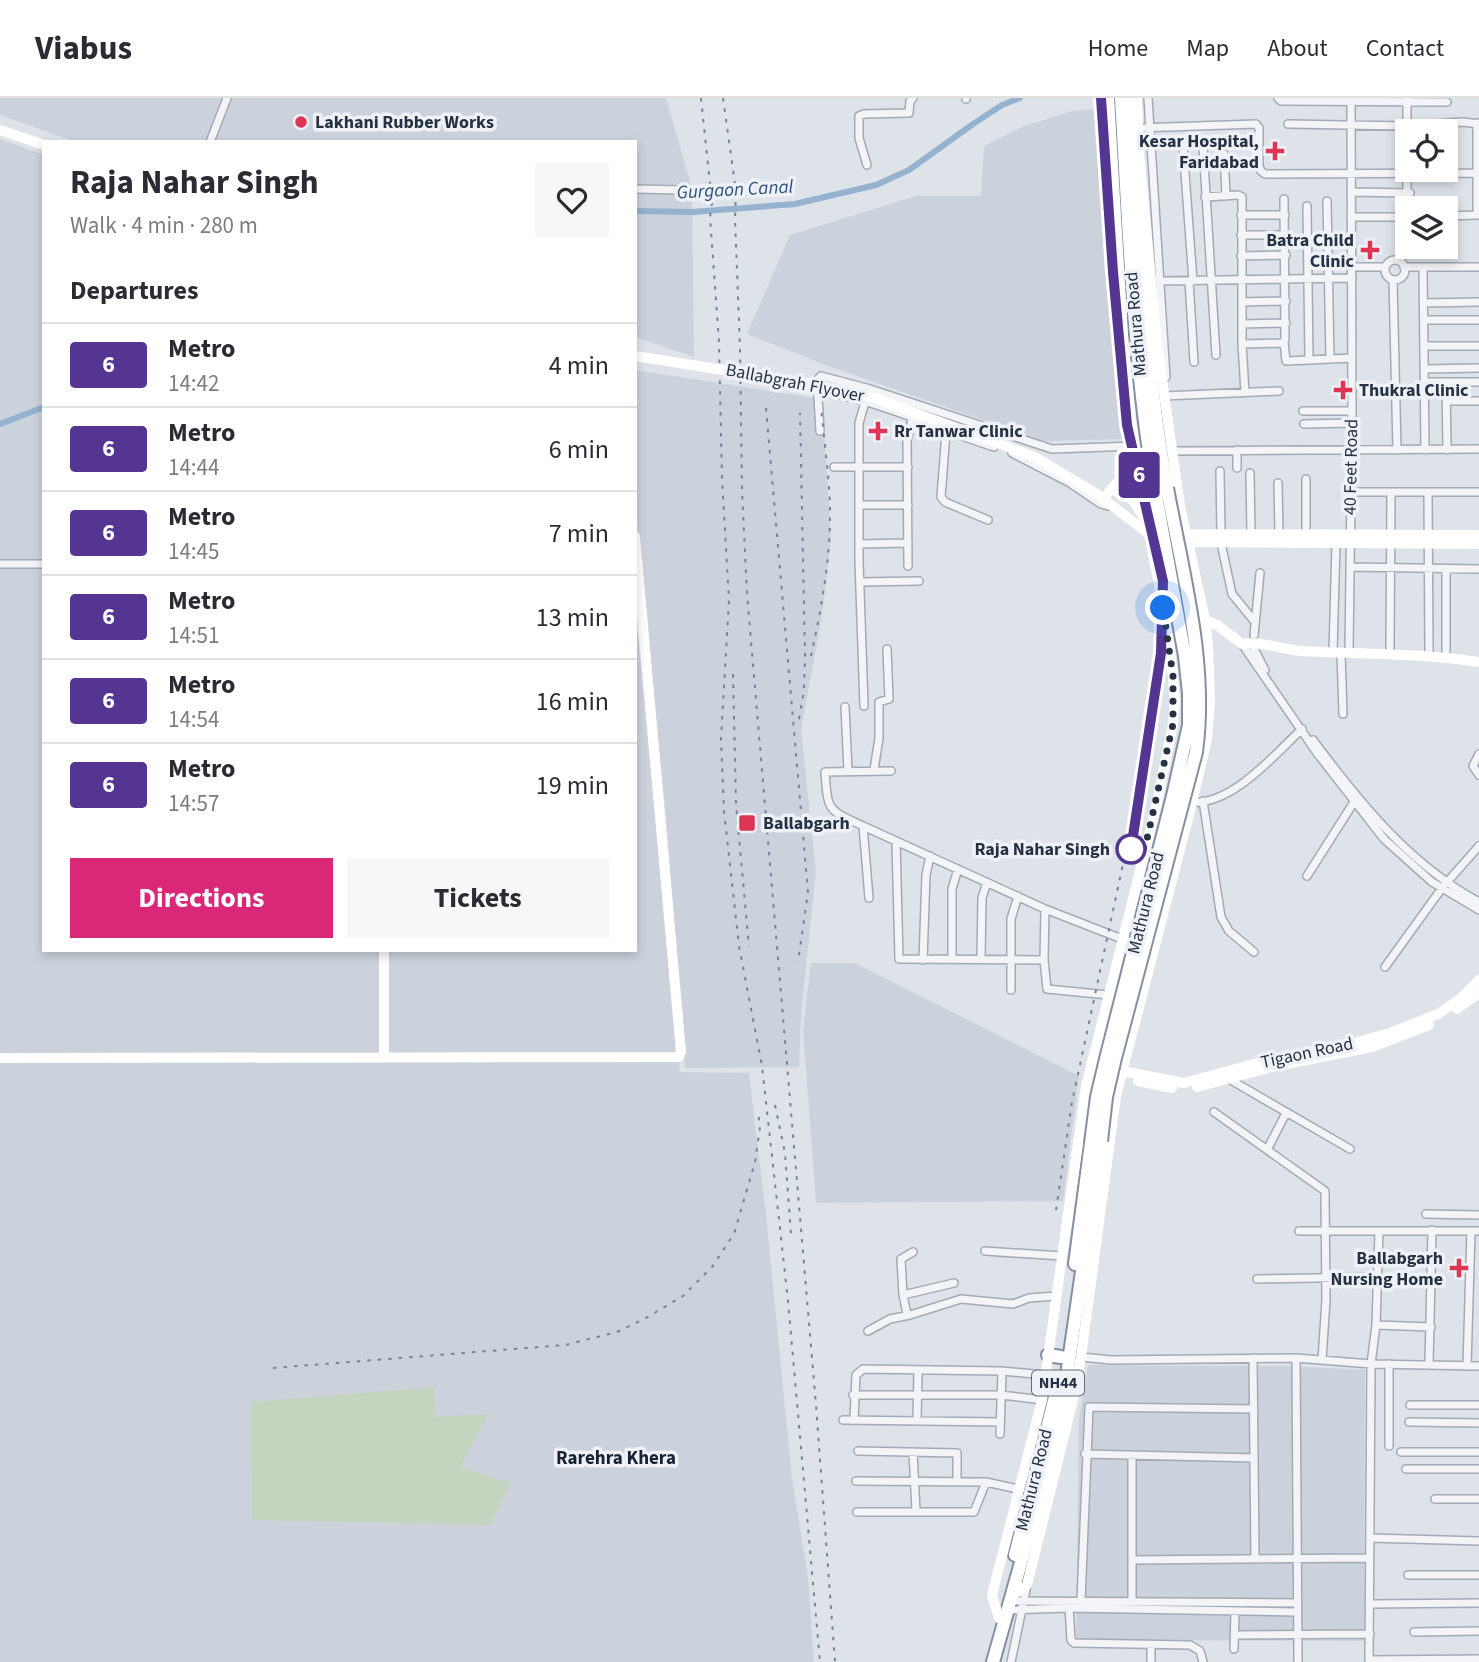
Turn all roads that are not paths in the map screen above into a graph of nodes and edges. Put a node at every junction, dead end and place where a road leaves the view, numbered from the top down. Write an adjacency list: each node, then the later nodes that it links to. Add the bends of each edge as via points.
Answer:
1 (227, 98): 21 (street)
2 (913, 98): 26 (street, via 909,113 859,116 859,138)
3 (1109, 98): 103 (main road)
4 (1121, 98): 121 (highway, Mathura Road / NH44, via 1132,282 1149,452)
5 (1129, 98): 121 (highway, Mathura Road / NH44)
6 (1137, 98): 18 (main road)
7 (1149, 98): 17 (street)
8 (1278, 98): 9 (street)
9 (1351, 100): 10 (street); 16 (street, 40 Feet Road)
10 (1408, 100): 11 (street); 12 (street)
11 (1447, 102)
12 (1407, 119)
13 (1458, 123): 14 (street)
14 (1478, 123): 30 (street)
15 (1287, 124): 16 (street)
16 (1352, 126): 19 (street); 29 (street, 40 Feet Road)
17 (1150, 127): 18 (street); 29 (street, via 1256,124 1263,173); 63 (street)
18 (1138, 128): 63 (main road)
19 (1395, 129)
20 (0, 130): 22 (main road)
21 (211, 140)
22 (42, 144)
23 (1183, 146): 64 (street)
24 (1203, 146): 36 (street)
25 (1224, 154): 35 (street)
26 (867, 165)
27 (1395, 172): 29 (street)
28 (1458, 172): 30 (street)
29 (1352, 173): 34 (street, 40 Feet Road)
30 (1478, 173): 42 (street)
31 (1407, 182): 34 (street, via 1408,193)
32 (637, 190): 33 (street)
33 (681, 190)
34 (1352, 192): 44 (street, 40 Feet Road)
35 (1226, 196): 36 (street); 40 (street, via 1241,196)
36 (1205, 197): 60 (street)
37 (1284, 200): 41 (street)
38 (1327, 201): 59 (street)
39 (1307, 206): 58 (street)
40 (1241, 215): 41 (street); 46 (street)
41 (1285, 215): 47 (street)
42 (1478, 215): 43 (street)
43 (1458, 216)
44 (1351, 217): 45 (street); 52 (street, 40 Feet Road)
45 (1395, 217)
46 (1241, 235): 47 (street); 49 (street)
47 (1285, 235): 48 (street)
48 (1286, 255): 49 (street); 57 (street)
49 (1241, 256): 61 (street)
50 (1403, 259): 51 (street)
51 (1403, 264): 53 (street, via 1391,260); 54 (street); 62 (street, via 1402,276)
52 (1352, 267): 53 (street); 56 (street, 40 Feet Road)
53 (1385, 267): 62 (street, via 1385,274)
54 (1423, 267): 55 (street); 68 (street)
55 (1479, 267)
56 (1352, 278): 59 (street); 79 (street, 40 Feet Road)
57 (1286, 279): 58 (street); 61 (street); 65 (street)
58 (1308, 279): 59 (street); 81 (street)
59 (1328, 279): 80 (street)
60 (1212, 280): 61 (street); 64 (street); 77 (street)
61 (1242, 280): 66 (street)
62 (1393, 280): 107 (street)
63 (1154, 281): 64 (street); 92 (main road)
64 (1191, 281): 82 (street)
65 (1286, 301): 66 (street); 71 (street)
66 (1242, 302): 72 (street)
67 (1479, 302): 68 (street)
68 (1423, 303): 69 (street)
69 (1424, 320): 70 (street); 75 (street)
70 (1479, 320)
71 (1286, 323): 72 (street); 73 (street)
72 (1242, 324): 74 (street)
73 (1284, 342): 74 (street); 81 (street, via 1286,361)
74 (1242, 344): 91 (street)
75 (1424, 345): 76 (street); 84 (street)
76 (1479, 346)
77 (1216, 355)
78 (637, 356): 126 (main road, Ballabgrah Flyover, bridge, via 875,398 1041,460)
79 (1352, 358): 80 (street); 97 (street, 40 Feet Road)
80 (1330, 359): 81 (street)
81 (1309, 360)
82 (1194, 362)
83 (1479, 368): 84 (street)
84 (1424, 369): 85 (street)
85 (1424, 382): 86 (street); 108 (street)
86 (1446, 382): 87 (street); 93 (street)
87 (1479, 382)
88 (870, 389): 89 (street, via 821,376); 95 (street); 103 (street, via 1052,449)
89 (818, 391): 95 (street); 101 (street)
90 (1279, 391): 91 (street)
91 (1245, 392): 92 (street)
92 (1166, 395): 110 (main road)
93 (1446, 401): 94 (street); 109 (street)
94 (1479, 401)
95 (865, 402): 98 (street); 113 (street, via 859,422)
96 (1303, 411): 97 (street)
97 (1352, 411): 99 (street, 40 Feet Road)
98 (912, 419): 102 (street); 114 (street)
99 (1352, 423): 100 (street); 104 (street, 40 Feet Road)
100 (1304, 424)
101 (820, 431)
102 (946, 432): 131 (street, via 1022,458 1101,504); 132 (street, via 941,497)
103 (1134, 446): 111 (main road)
104 (1352, 449): 106 (street); 107 (street); 122 (street, 40 Feet Road)
105 (1479, 449): 109 (street)
106 (1237, 450): 110 (street); 115 (street)
107 (1397, 450): 108 (street)
108 (1425, 450): 109 (street)
109 (1447, 450)
110 (1171, 451): 127 (main road)
111 (1137, 460): 120 (main road); 130 (main road)
112 (834, 467): 113 (street)
113 (860, 467): 114 (street); 128 (street)
114 (908, 467): 129 (street)
115 (1237, 468)
116 (1220, 471): 139 (street)
117 (1250, 473): 134 (street)
118 (1306, 479): 136 (street)
119 (1278, 483): 135 (street)
120 (1112, 489): 126 (main road); 133 (main road, via 1133,500)
121 (1161, 489): 241 (highway, Mathura Road / NH44, bridge, via 1185,656 1189,724 1104,1066)
122 (1350, 492): 123 (street); 140 (street, 40 Feet Road)
123 (1391, 492): 124 (street); 141 (street)
124 (1428, 492): 125 (street); 142 (street)
125 (1479, 492)
126 (1100, 496): 131 (main road, Ballabgrah Flyover)
127 (1180, 502): 130 (main road, via 1162,510); 138 (main road)
128 (860, 505): 129 (street); 145 (street)
129 (908, 505): 143 (street)
130 (1144, 507): 133 (main road)
131 (1116, 508): 133 (main road, Ballabgrah Flyover)
132 (988, 520)
133 (1146, 531): 138 (main road); 158 (main road)
134 (1251, 534): 135 (main road); 139 (main road)
135 (1279, 534): 136 (main road)
136 (1306, 534): 140 (main road)
137 (1479, 535): 142 (main road)
138 (1186, 538): 139 (main road); 152 (main road)
139 (1221, 538): 144 (main road); 163 (street, via 1232,594)
140 (1351, 538): 141 (main road); 144 (main road); 151 (street, 40 Feet Road)
141 (1390, 539): 142 (main road); 153 (street)
142 (1430, 539): 146 (main road); 154 (street)
143 (908, 543): 145 (street); 150 (street)
144 (1336, 543): 167 (street)
145 (859, 544): 160 (street)
146 (1479, 544)
147 (637, 558): 211 (main road, via 679,1057)
148 (42, 564): 149 (street)
149 (0, 565)
150 (908, 566)
151 (1350, 567): 153 (street); 167 (street, 40 Feet Road)
152 (1193, 568): 158 (main road); 162 (main road)
153 (1391, 568): 154 (street); 165 (street)
154 (1430, 569): 155 (street); 168 (street)
155 (1446, 569): 156 (street); 169 (street)
156 (1479, 569)
157 (1260, 573): 163 (street)
158 (1157, 574): 161 (main road)
159 (919, 581): 160 (street)
160 (860, 582): 172 (street, via 864,704)
161 (1164, 611): 162 (main road); 181 (main road, via 1175,700)
162 (1204, 615): 164 (main road); 182 (main road, via 1210,701)
163 (1255, 622): 164 (street)
164 (1246, 640): 167 (main road); 175 (street)
165 (1390, 648): 167 (main road); 168 (main road)
166 (887, 649): 172 (street, via 889,699)
167 (1341, 650): 171 (main road); 174 (street)
168 (1429, 650): 169 (main road)
169 (1446, 652): 170 (main road)
170 (1479, 656)
171 (1479, 662)
172 (880, 702): 177 (street)
173 (845, 707): 178 (street)
174 (1343, 714)
175 (1303, 729): 182 (street, via 1237,788); 183 (street); 191 (street, via 1388,833)
176 (1479, 754): 180 (street, via 1473,766)
177 (874, 770): 178 (street); 179 (street)
178 (848, 771): 184 (street, via 825,772 829,806)
179 (891, 771)
180 (1479, 775)
181 (1160, 788): 182 (street); 197 (main road)
182 (1197, 802): 199 (street, via 1221,917 1229,931); 213 (main road)
183 (1354, 802): 189 (street); 191 (street, via 1395,850)
184 (863, 826): 185 (street); 193 (street)
185 (896, 841): 187 (street); 202 (street, via 898,955 901,960)
186 (1479, 846): 191 (street)
187 (930, 856): 188 (street); 202 (street)
188 (958, 869): 190 (street); 203 (street, via 952,889)
189 (1307, 876)
190 (987, 882): 192 (street); 200 (street, via 982,898)
191 (1445, 886): 194 (street); 196 (street); 205 (street)
192 (1018, 896): 195 (street); 201 (street, via 1011,919)
193 (869, 898)
194 (1479, 902)
195 (1045, 909): 197 (street); 204 (street)
196 (1479, 910)
197 (1122, 939): 209 (main road)
198 (384, 952): 211 (main road)
199 (1254, 952)
200 (981, 959): 201 (street); 203 (street)
201 (1011, 959): 204 (street); 207 (street)
202 (923, 960): 203 (street)
203 (952, 960)
204 (1044, 960): 209 (street, via 1047,989)
205 (1385, 967)
206 (1479, 980): 210 (main road, Tigaon Road, via 1438,1014)
207 (1011, 990)
208 (1479, 993): 210 (main road, Tigaon Road, via 1413,1032)
209 (1108, 995): 228 (main road, via 1086,1086)
210 (1348, 1049): 213 (main road, Tigaon Road, via 1261,1062 1185,1083); 214 (main road, Tigaon Road)
211 (383, 1057): 212 (main road)
212 (0, 1058)
213 (1121, 1074): 214 (main road, Tigaon Road, via 1178,1089); 241 (main road)
214 (1229, 1079): 216 (street)
215 (1214, 1111): 217 (street)
216 (1286, 1113): 217 (street); 218 (street)
217 (1268, 1148): 225 (street, via 1325,1191)
218 (1350, 1149)
219 (1426, 1214): 220 (street)
220 (1479, 1215)
221 (1432, 1230): 223 (street); 224 (street); 239 (street)
222 (1299, 1231): 225 (street)
223 (1379, 1231): 225 (street); 230 (street)
224 (1475, 1231): 248 (street)
225 (1325, 1232): 229 (street)
226 (985, 1251): 228 (street)
227 (913, 1252): 234 (street, via 901,1259)
228 (1062, 1256): 235 (main road)
229 (1325, 1277): 230 (street); 231 (street); 244 (street)
230 (1379, 1277): 238 (street)
231 (1257, 1279)
232 (954, 1283): 233 (street)
233 (933, 1288): 234 (street); 236 (street)
234 (903, 1295): 237 (street)
235 (1056, 1296): 236 (street, via 1029,1297 1013,1304 961,1299); 241 (main road)
236 (937, 1306): 237 (street)
237 (908, 1314): 240 (street)
238 (1376, 1325): 239 (street); 245 (street)
239 (1431, 1327): 247 (street)
240 (867, 1331)
241 (1065, 1357): 242 (street); 252 (main road); 257 (main road); 264 (highway, Mathura Road / NH44); 303 (highway, Mathura Road / NH44)
242 (1253, 1358): 243 (street); 261 (street)
243 (1296, 1358): 244 (street); 293 (street)
244 (1322, 1360): 245 (street)
245 (1371, 1364): 246 (street); 289 (street)
246 (1389, 1364): 247 (street); 270 (street)
247 (1429, 1365): 248 (street)
248 (1467, 1366): 249 (street)
249 (1479, 1366)
250 (918, 1371): 251 (street); 253 (street, via 860,1370); 254 (street)
251 (1002, 1371): 252 (street); 255 (street)
252 (1045, 1375): 256 (main road)
253 (853, 1395): 254 (street); 263 (street)
254 (918, 1395): 255 (street); 265 (street)
255 (1001, 1395): 256 (street); 266 (street)
256 (1042, 1400): 284 (main road)
257 (1072, 1404): 260 (street); 264 (main road)
258 (1410, 1405): 259 (street)
259 (1479, 1405)
260 (1089, 1407): 261 (street); 275 (street)
261 (1254, 1409): 277 (street)
262 (843, 1420): 263 (street)
263 (854, 1420): 265 (street)
264 (1063, 1420): 303 (highway, Mathura Road / NH44); 303 (main road, via 1027,1586)
265 (917, 1421): 266 (street)
266 (1000, 1422): 269 (street)
267 (1409, 1422): 268 (street)
268 (1479, 1423)
269 (1000, 1434)
270 (1389, 1446)
271 (859, 1451): 272 (street)
272 (914, 1452): 281 (street); 282 (street, via 957,1452)
273 (1401, 1452): 274 (street)
274 (1479, 1452)
275 (1085, 1454): 276 (street); 297 (street)
276 (1132, 1455): 277 (street); 294 (street)
277 (1254, 1458): 292 (street)
278 (1406, 1469): 279 (street)
279 (1479, 1469)
280 (856, 1481): 281 (street)
281 (915, 1481): 282 (street); 287 (street)
282 (957, 1481): 283 (street)
283 (986, 1482): 284 (street); 287 (street, via 974,1511)
284 (1018, 1489): 303 (main road, via 992,1595)
285 (1435, 1499): 286 (street)
286 (1479, 1500)
287 (916, 1511): 288 (street)
288 (857, 1513)
289 (1370, 1538): 290 (street); 291 (street)
290 (1479, 1541)
291 (1369, 1558): 293 (street); 302 (street)
292 (1255, 1559): 293 (street); 294 (street)
293 (1297, 1559): 299 (street)
294 (1132, 1560): 298 (street)
295 (1408, 1575): 296 (street)
296 (1479, 1575)
297 (1082, 1600): 298 (street); 301 (street)
298 (1132, 1601): 299 (street)
299 (1297, 1603): 305 (street)
300 (1479, 1603): 302 (street)
301 (1069, 1604): 303 (street); 304 (street); 311 (street, via 1074,1643)
302 (1370, 1604): 309 (street)
303 (1009, 1611): 315 (highway, NH44); 316 (highway, NH44); 317 (street)
304 (1235, 1611): 305 (street); 310 (street)
305 (1297, 1612): 308 (street)
306 (1479, 1631): 307 (street)
307 (1414, 1632)
308 (1298, 1634): 309 (street); 310 (street); 320 (street)
309 (1370, 1634): 314 (street)
310 (1235, 1635): 312 (street)
311 (1151, 1645): 318 (street); 319 (street, via 1190,1644 1200,1651)
312 (1234, 1650)
313 (1479, 1659): 314 (street)
314 (1370, 1661)
315 (987, 1662)
316 (993, 1662)
317 (1011, 1662)
318 (1151, 1662)
319 (1203, 1662)
320 (1298, 1662)

